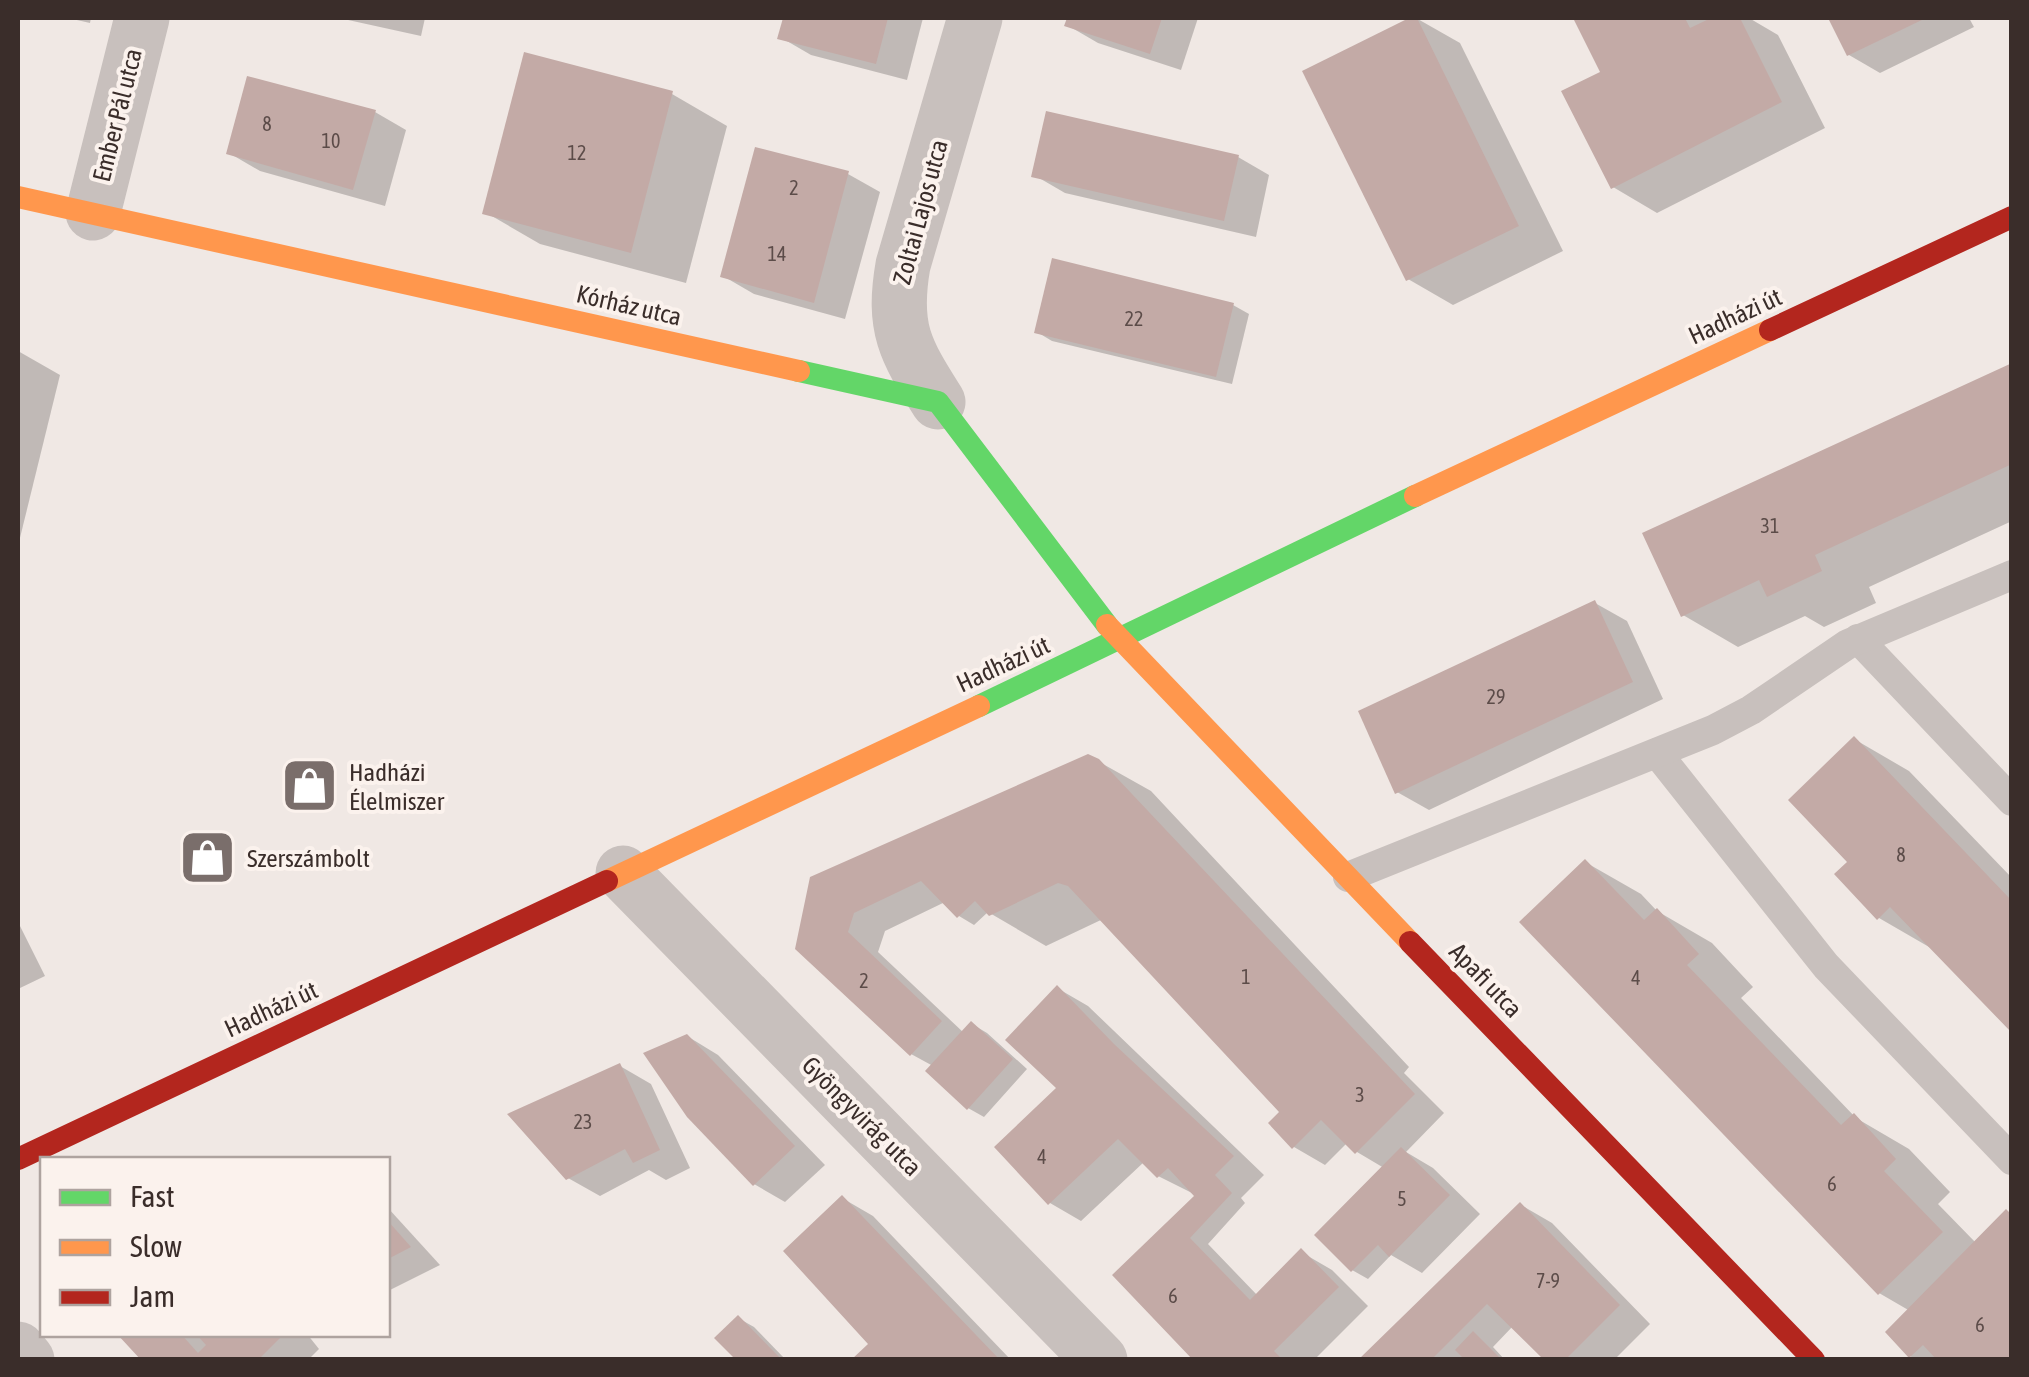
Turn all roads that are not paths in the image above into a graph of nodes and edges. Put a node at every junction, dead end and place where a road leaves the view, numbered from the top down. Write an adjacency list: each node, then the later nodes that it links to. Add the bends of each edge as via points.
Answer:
1 (142, 18): 4 (street, Ember Pál utca)
2 (976, 18): 6 (street, Zoltai Lajos utca, via 897,299 900,332)
3 (18, 197): 4 (street, Kórház utca)
4 (93, 213): 6 (street, Kórház utca)
5 (2012, 217): 8 (street, Hadházi út)
6 (938, 402): 8 (street)
7 (2012, 575): 9 (lane)
8 (1118, 640): 12 (street, Hadházi út); 13 (street, Apafi utca)
9 (1858, 640): 10 (lane, via 1751,710); 11 (lane)
10 (1657, 754): 13 (lane); 15 (lane, via 1826,966)
11 (2012, 801)
12 (623, 873): 14 (street, Hadházi út); 18 (street, Gyöngyvirág utca)
13 (1348, 877): 19 (street, Apafi utca)
14 (18, 1159)
15 (2012, 1160)
16 (18, 1349): 17 (street)
17 (28, 1360)
18 (1100, 1360)
19 (1814, 1360)

